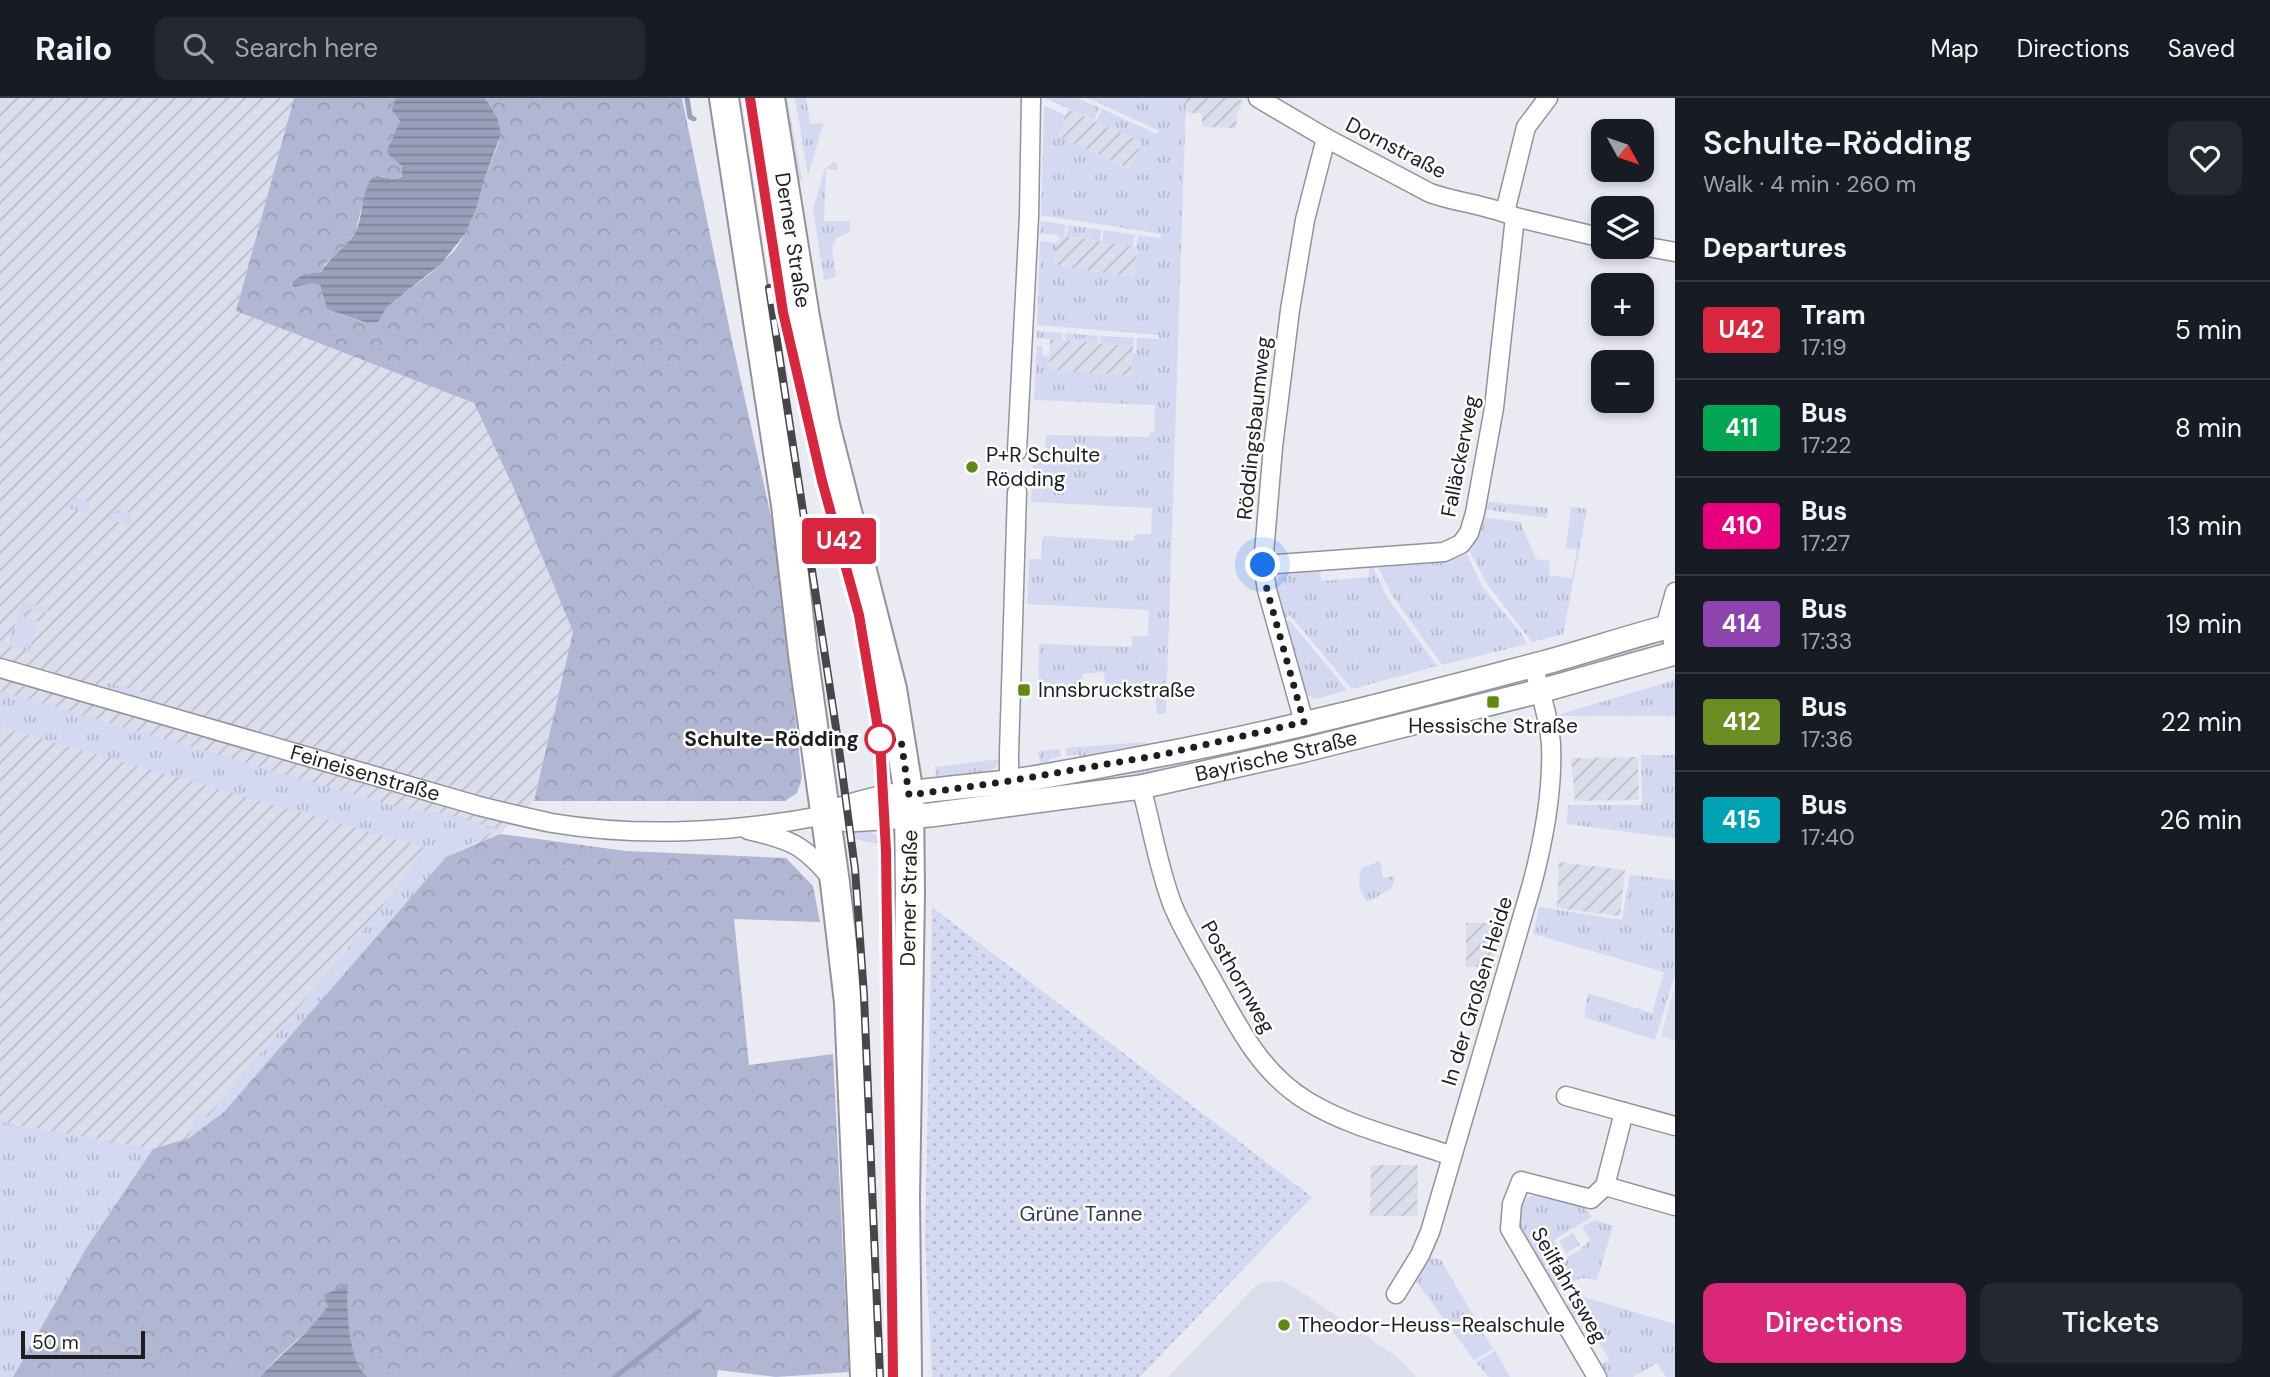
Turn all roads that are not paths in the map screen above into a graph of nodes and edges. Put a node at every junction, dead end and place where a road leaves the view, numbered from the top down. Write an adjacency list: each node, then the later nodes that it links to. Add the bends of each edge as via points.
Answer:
1 (724, 98): 25 (main road, via 777,441)
2 (770, 98): 23 (main road, Derner Straße, via 825,425 892,689)
3 (1031, 98): 11 (street)
4 (1258, 98): 6 (street, Dornstraße)
5 (1548, 98): 7 (street, Falläckerweg, via 1526,127)
6 (1326, 138): 7 (street, Dornstraße, via 1430,192); 13 (street, Röddingsbaumweg, via 1305,220 1290,310)
7 (1510, 215): 8 (street, Dornstraße); 13 (street, Falläckerweg, via 1494,408 1469,533 1461,544 1444,552)
8 (1591, 235)
9 (1654, 248): 10 (street)
10 (1675, 252)
11 (1017, 452)
12 (1017, 492): 21 (street)
13 (1263, 565): 20 (street, Röddingsbaumweg)
14 (1675, 592): 15 (street, via 1668,617)
15 (1672, 626): 16 (street); 17 (street, Bayrische Straße)
16 (1675, 653): 19 (street, Bayrische Straße)
17 (1533, 665): 19 (street); 20 (street, Bayrische Straße)
18 (0, 668): 26 (street, Feineisenstraße, via 516,815 609,829)
19 (1540, 691): 22 (street, Bayrische Straße); 31 (street, In der Großen Heide, via 1551,745 1544,838)
20 (1304, 722): 21 (street, Bayrische Straße, via 1160,755)
21 (1009, 781): 23 (street, Bayrische Straße); 24 (street)
22 (1141, 787): 24 (street, Bayrische Straße); 31 (street, Posthornweg, via 1172,904 1252,1049 1308,1102 1348,1121)
23 (909, 805): 24 (street, Bayrische Straße); 25 (street, Bayrische Straße, via 848,820); 36 (main road, Derner Straße)
24 (1010, 806)
25 (826, 815): 26 (street, Feineisenstraße); 27 (main road)
26 (738, 828): 27 (street, Feineisenstraße, via 795,844 809,852)
27 (835, 883): 35 (main road, via 849,1003)
28 (1566, 1096): 29 (street)
29 (1624, 1112): 30 (street); 32 (street)
30 (1675, 1126)
31 (1452, 1156): 34 (street, In der Großen Heide, via 1430,1231)
32 (1605, 1186): 33 (street); 37 (street, Seilfahrtsweg, via 1591,1199 1521,1181 1512,1204 1510,1229)
33 (1675, 1206)
34 (1396, 1294)
35 (865, 1377)
36 (908, 1377)
37 (1597, 1377)

